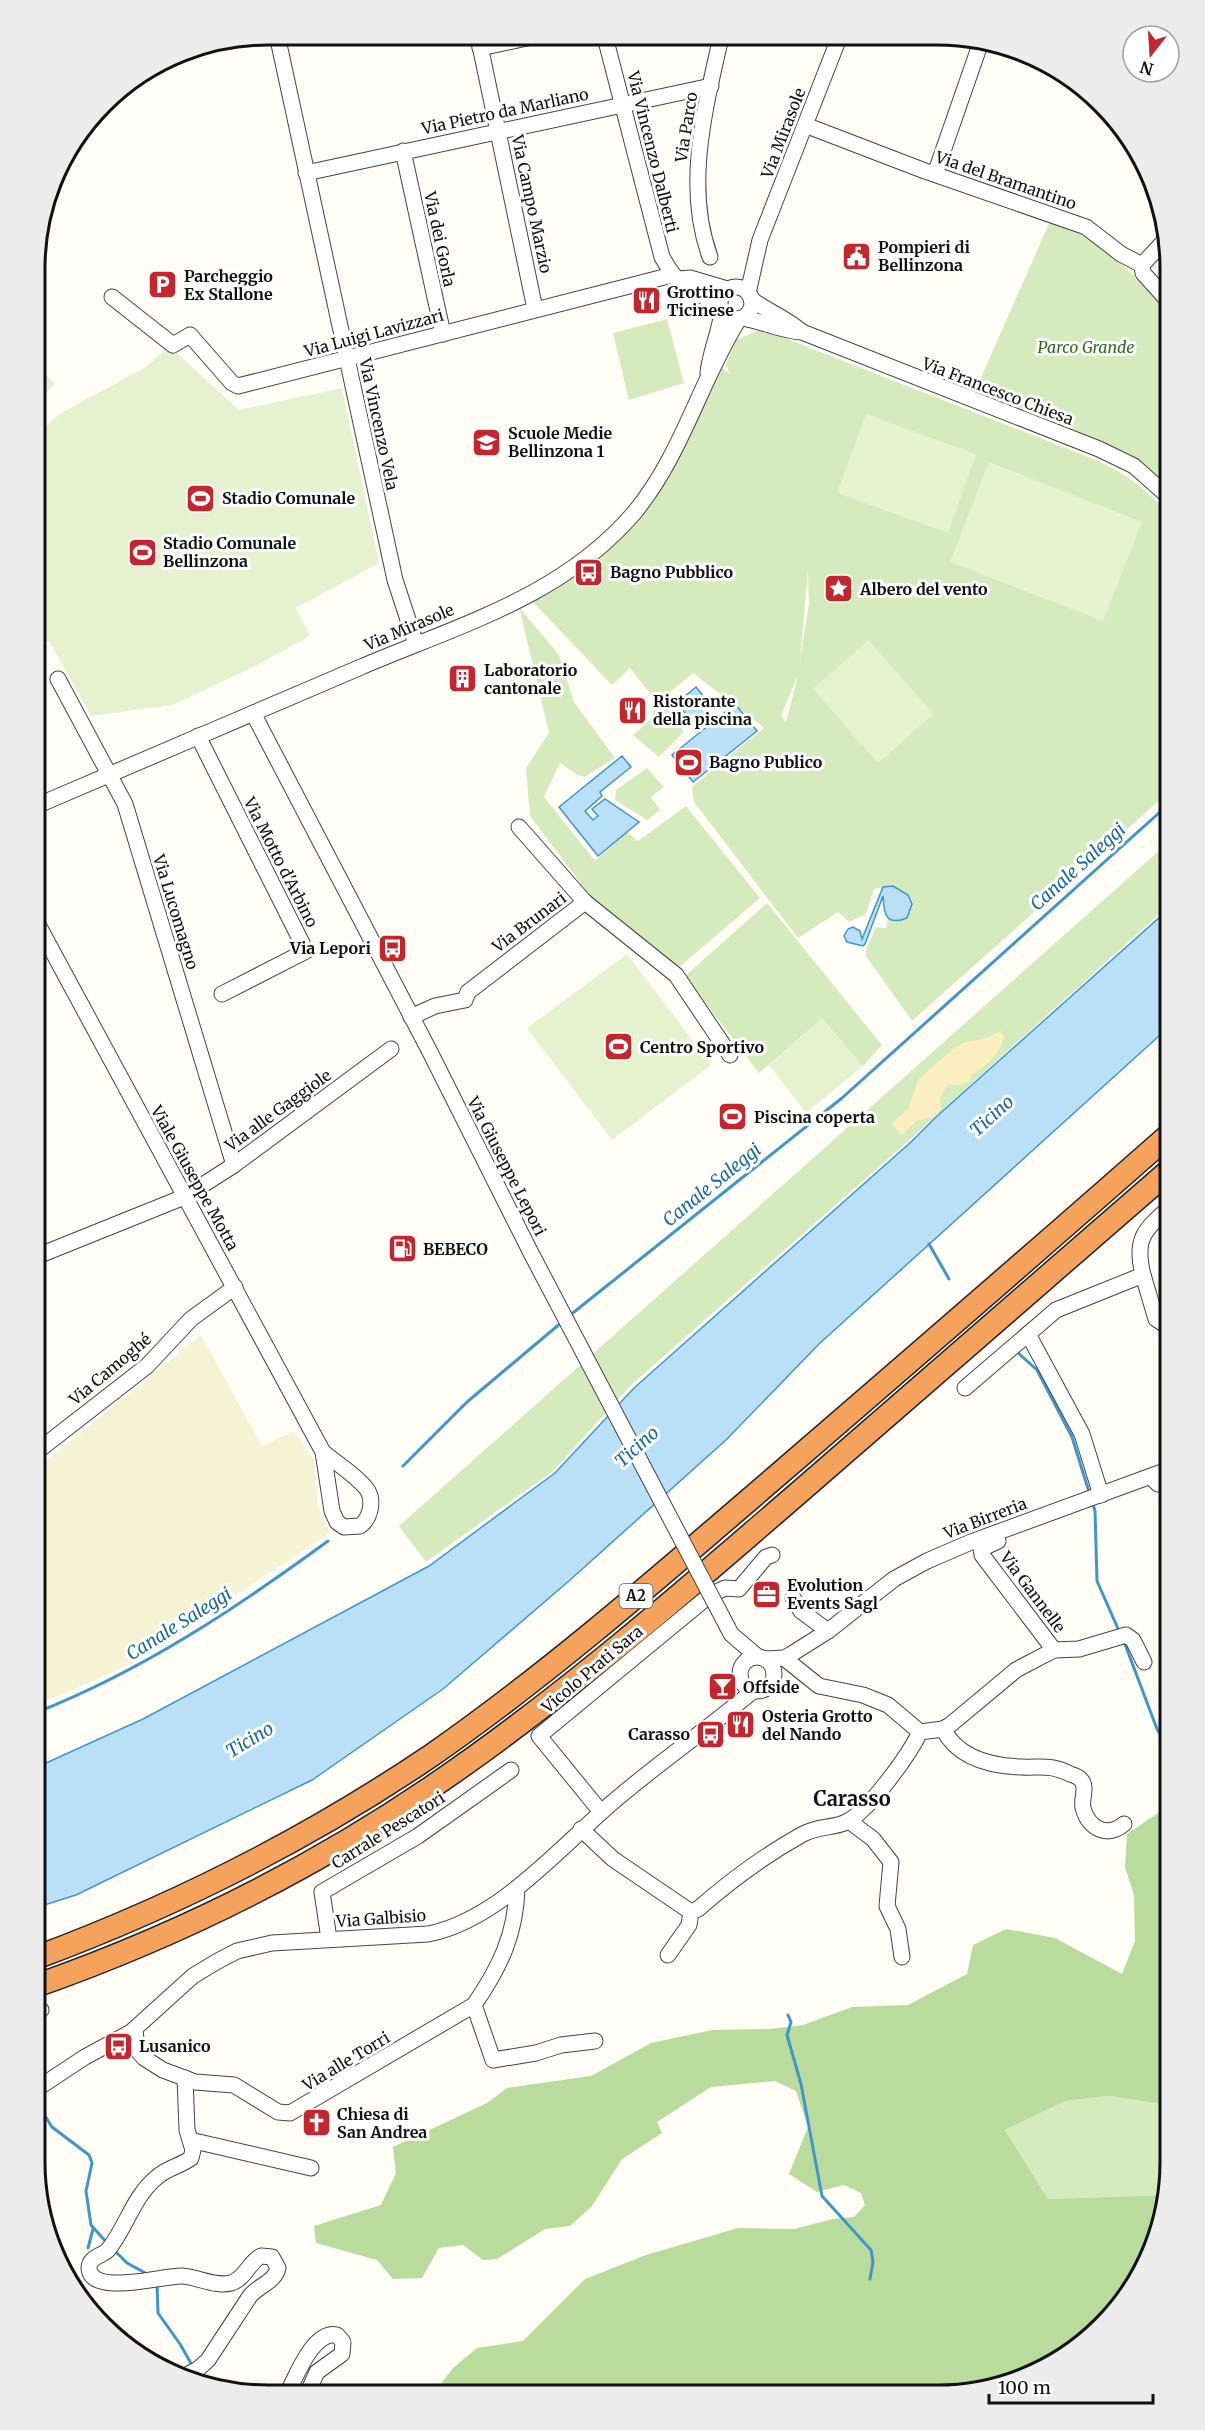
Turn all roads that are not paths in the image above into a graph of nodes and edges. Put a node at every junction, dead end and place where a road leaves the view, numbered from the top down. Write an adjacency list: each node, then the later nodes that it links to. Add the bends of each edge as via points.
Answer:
1 (279, 45): 12 (street, Via Vincenzo Vela)
2 (480, 45): 10 (street, Via Campo Marzio)
3 (607, 45): 8 (street, Via Vincenzo Dalberti)
4 (719, 45): 7 (street, Via Parco)
5 (836, 45): 9 (street, Via Mirasole)
6 (979, 49): 13 (street)
7 (711, 86): 8 (street, Via Pietro da Marliano); 16 (street, Via Parco, via 697,183 700,226)
8 (622, 105): 10 (street, Via Pietro da Marliano); 18 (street, Via Vincenzo Dalberti, via 662,257)
9 (805, 125): 13 (street, Via del Bramantino); 14 (street, Via Mirasole)
10 (498, 132): 11 (street, Via Pietro da Marliano); 24 (street, Via Campo Marzio)
11 (403, 152): 12 (street, Via Pietro da Marliano); 27 (street, Via dei Gorla)
12 (306, 173): 28 (street, Via Vincenzo Vela)
13 (934, 174): 17 (street, Via del Bramantino, via 1086,228 1120,255)
14 (760, 240): 19 (street, Via Mirasole); 21 (street, Via Mirasole)
15 (1159, 247): 17 (street)
16 (710, 257)
17 (1142, 265): 20 (street, via 1143,273)
18 (676, 277): 19 (street, Via Luigi Lavizzari); 23 (street, via 688,289); 24 (street, Via Luigi Lavizzari)
19 (730, 288): 21 (street, via 741,288); 23 (street, via 721,296)
20 (1160, 292)
21 (750, 296): 25 (street, via 749,312); 26 (street, Via Francesco Chiesa, via 762,308 791,321)
22 (112, 297): 28 (street, Via Luigi Lavizzari, via 172,345 190,335 236,386)
23 (721, 308): 25 (street, via 729,318); 29 (street, Via Mirasole)
24 (535, 309): 27 (street, Via Luigi Lavizzari)
25 (741, 318): 26 (street, Via Francesco Chiesa, via 787,332); 29 (street, Via Mirasole)
26 (802, 332): 30 (street, Via Francesco Chiesa, via 1120,459)
27 (443, 334): 28 (street, Via Luigi Lavizzari)
28 (347, 358): 31 (street, Via Vincenzo Vela, via 395,580)
29 (708, 376): 31 (street, Via Mirasole, via 660,477 634,513 600,546 564,575 508,607)
30 (1160, 489)
31 (416, 644): 33 (street, Via Mirasole)
32 (58, 679): 35 (street, Via Lucomagno)
33 (253, 713): 34 (street, Via Mirasole); 41 (street, Via Giuseppe Lepori)
34 (198, 736): 35 (street, Via Mirasole); 40 (street, Via Motto d'Arbino, via 306,951)
35 (110, 774): 36 (street, Via Mirasole); 45 (street, Via Lucomagno, via 125,804)
36 (45, 802)
37 (519, 827): 38 (street, Via Brunari)
38 (585, 902): 41 (street, Via Brunari, via 468,992 465,1000 435,1006); 43 (street, via 676,975)
39 (45, 938): 47 (street, Viale Giuseppe Motta)
40 (222, 994)
41 (411, 1017): 64 (street, Via Giuseppe Lepori, bridge)
42 (391, 1049): 45 (street, Via alle Gaggiole)
43 (730, 1055)
44 (1160, 1143): 82 (highway, A2, via 726,1520 481,1720 383,1787 273,1852 175,1901)
45 (234, 1165): 47 (street, Via alle Gaggiole)
46 (1160, 1179): 85 (highway, A2, via 721,1559 497,1741 402,1806 280,1878 140,1945)
47 (184, 1197): 49 (street, Via alle Gaggiole); 51 (street, Viale Giuseppe Motta)
48 (1160, 1217): 50 (street, via 1142,1237 1139,1250)
49 (45, 1253)
50 (1143, 1275): 52 (street); 53 (street, via 1056,1310)
51 (235, 1287): 55 (street, Via Camoghé, via 191,1319 147,1366); 56 (street, Viale Giuseppe Motta)
52 (1160, 1322)
53 (1028, 1334): 54 (street); 60 (street, via 1082,1434)
54 (965, 1388)
55 (45, 1445)
56 (323, 1452): 56 (street, Viale Giuseppe Motta, via 334,1517 345,1527 360,1526 369,1515 368,1490)
57 (1160, 1473): 58 (street, Via Birreria)
58 (1151, 1477): 59 (street); 60 (street, Via Birreria)
59 (1160, 1484)
60 (1098, 1496): 61 (street, Via Birreria)
61 (1002, 1531): 65 (street, Via Birreria, via 917,1566); 66 (street, Via Gannelle, via 1001,1539 982,1548 981,1553)
62 (772, 1555): 75 (street, Vicolo Prati Sara, via 739,1589 725,1588 710,1595 539,1736)
63 (793, 1598): 65 (street, via 801,1611)
64 (729, 1631): 67 (street, Via Giuseppe Lepori); 71 (street, Via Giuseppe Lepori)
65 (828, 1631): 68 (street, Via Birreria)
66 (1054, 1650): 69 (street, via 1079,1649 1125,1635 1133,1640); 72 (street, via 1016,1671)
67 (762, 1658): 68 (street, Via Birreria); 70 (street, via 773,1666); 71 (street, via 745,1662)
68 (789, 1662): 70 (street, Via Birreria); 73 (street, via 819,1686 881,1701)
69 (1144, 1662)
70 (774, 1676): 71 (street, via 768,1688)
71 (745, 1681): 75 (street, Via Galbisio, via 734,1706)
72 (943, 1729): 73 (street); 77 (street, via 959,1750 976,1759 1013,1767 1050,1766 1078,1778 1083,1785 1084,1810 1096,1828 1113,1831)
73 (920, 1732): 76 (street, via 881,1788)
74 (511, 1770): 81 (street, Carrale Pescatori, via 418,1836 322,1892)
75 (601, 1812): 78 (street, Via Galbisio)
76 (849, 1821): 80 (street, via 802,1835 742,1872); 84 (street, via 873,1839 891,1862 887,1906 898,1929)
77 (1124, 1824)
78 (581, 1830): 79 (street, Via Galbisio); 80 (street, via 613,1859)
79 (517, 1888): 81 (street, Via Galbisio, via 480,1914 449,1929); 86 (street, Via alle Torri, via 509,1942)
80 (691, 1912): 83 (street, via 689,1925)
81 (329, 1939): 87 (street, Via Galbisio, via 260,1945 226,1956 193,1976)
82 (45, 1954)
83 (668, 1955)
84 (902, 1957)
85 (45, 1982)
86 (474, 2005): 88 (street, via 493,2060 536,2053 561,2044); 89 (street, Via alle Torri, via 290,2113 278,2112 234,2085)
87 (135, 2029): 89 (street, Via alle Torri, via 137,2050 144,2058); 90 (street, Via Galbisio)
88 (595, 2041)
89 (185, 2078): 91 (street)
90 (45, 2083)
91 (190, 2140): 92 (street); 93 (street, via 191,2158 164,2171 147,2186 111,2245 90,2263 90,2271 93,2277 115,2283 182,2276 226,2284 237,2280 261,2256 272,2257 277,2263 275,2276 250,2296 213,2354)
92 (311, 2168)
93 (193, 2372)
94 (292, 2385): 95 (street, via 309,2353 326,2336 337,2335 343,2342 342,2354 317,2372)
95 (312, 2385)

